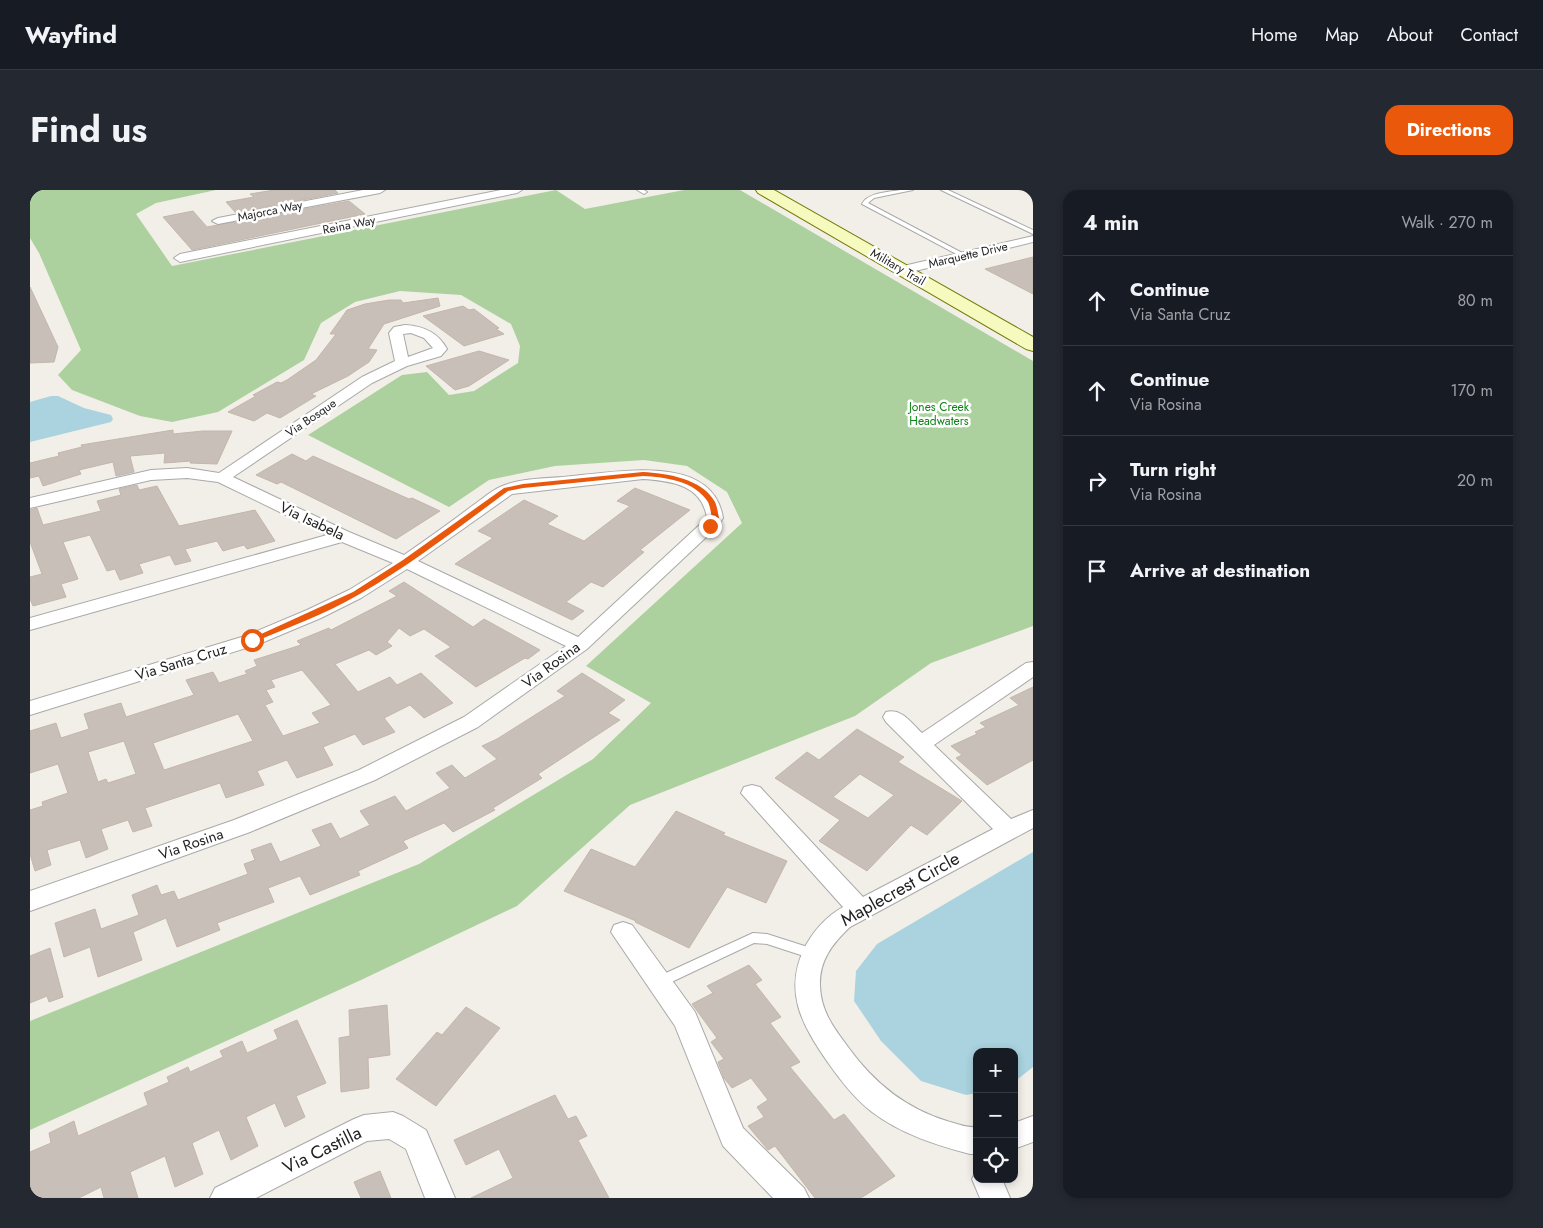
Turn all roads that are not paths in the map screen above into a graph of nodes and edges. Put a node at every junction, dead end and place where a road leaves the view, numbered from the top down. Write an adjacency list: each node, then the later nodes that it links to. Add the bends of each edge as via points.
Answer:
1 (380, 190): 7 (street, Majorca Way)
2 (517, 190): 10 (street, Reina Way)
3 (763, 190): 17 (main road, Military Trail)
4 (790, 190): 16 (main road, Military Trail)
5 (910, 190): 14 (lane, via 872,197 865,204)
6 (944, 190): 11 (lane)
7 (358, 192): 9 (street, Majorca Way); 10 (street)
8 (250, 204): 9 (street)
9 (215, 214): 13 (street)
10 (390, 217): 13 (street, Reina Way)
11 (1033, 232)
12 (1033, 239): 14 (street, Marquette Drive)
13 (241, 246): 15 (street, Reina Way)
14 (964, 256): 16 (street, Marquette Drive)
15 (180, 258)
16 (925, 265): 17 (street, Marquette Drive); 18 (main road, Military Trail)
17 (903, 270): 19 (main road, Military Trail)
18 (950, 279)
19 (1033, 345)
20 (402, 363): 21 (street, Via Bosque, via 367,380)
21 (222, 478): 22 (street, Via Isabela, via 187,473 151,475); 23 (street, Via Isabela)
22 (30, 503)
23 (343, 536): 24 (street, Via Isabela); 25 (street)
24 (406, 562): 26 (street, Via Isabela); 26 (street, Via Rosina, via 506,490 643,474 679,479 697,488 711,502 715,518 710,526); 28 (street, Via Santa Cruz, via 355,594 252,640)
25 (30, 624)
26 (580, 645): 34 (street, Via Rosina, via 471,722 367,775 242,826)
27 (1033, 668): 30 (street)
28 (30, 708)
29 (893, 717): 30 (street)
30 (920, 744): 33 (street)
31 (752, 793): 35 (street)
32 (1033, 818): 33 (street, Maplecrest Circle)
33 (1009, 831): 35 (street, Maplecrest Circle)
34 (30, 901)
35 (860, 910): 37 (street, Maplecrest Circle, via 829,930)
36 (623, 932): 38 (street)
37 (812, 954): 38 (lane, via 767,939 753,938); 41 (street, Maplecrest Circle, via 807,984 814,1017 855,1078 887,1107 906,1119)
38 (659, 982): 45 (street, via 686,1020 733,1137)
39 (1033, 1129): 40 (street)
40 (1018, 1135)
41 (973, 1146)
42 (989, 1183): 46 (street)
43 (225, 1198): 44 (street, Via Castilla, via 364,1128 393,1124 416,1140)
44 (440, 1198)
45 (794, 1198)
46 (995, 1198)

